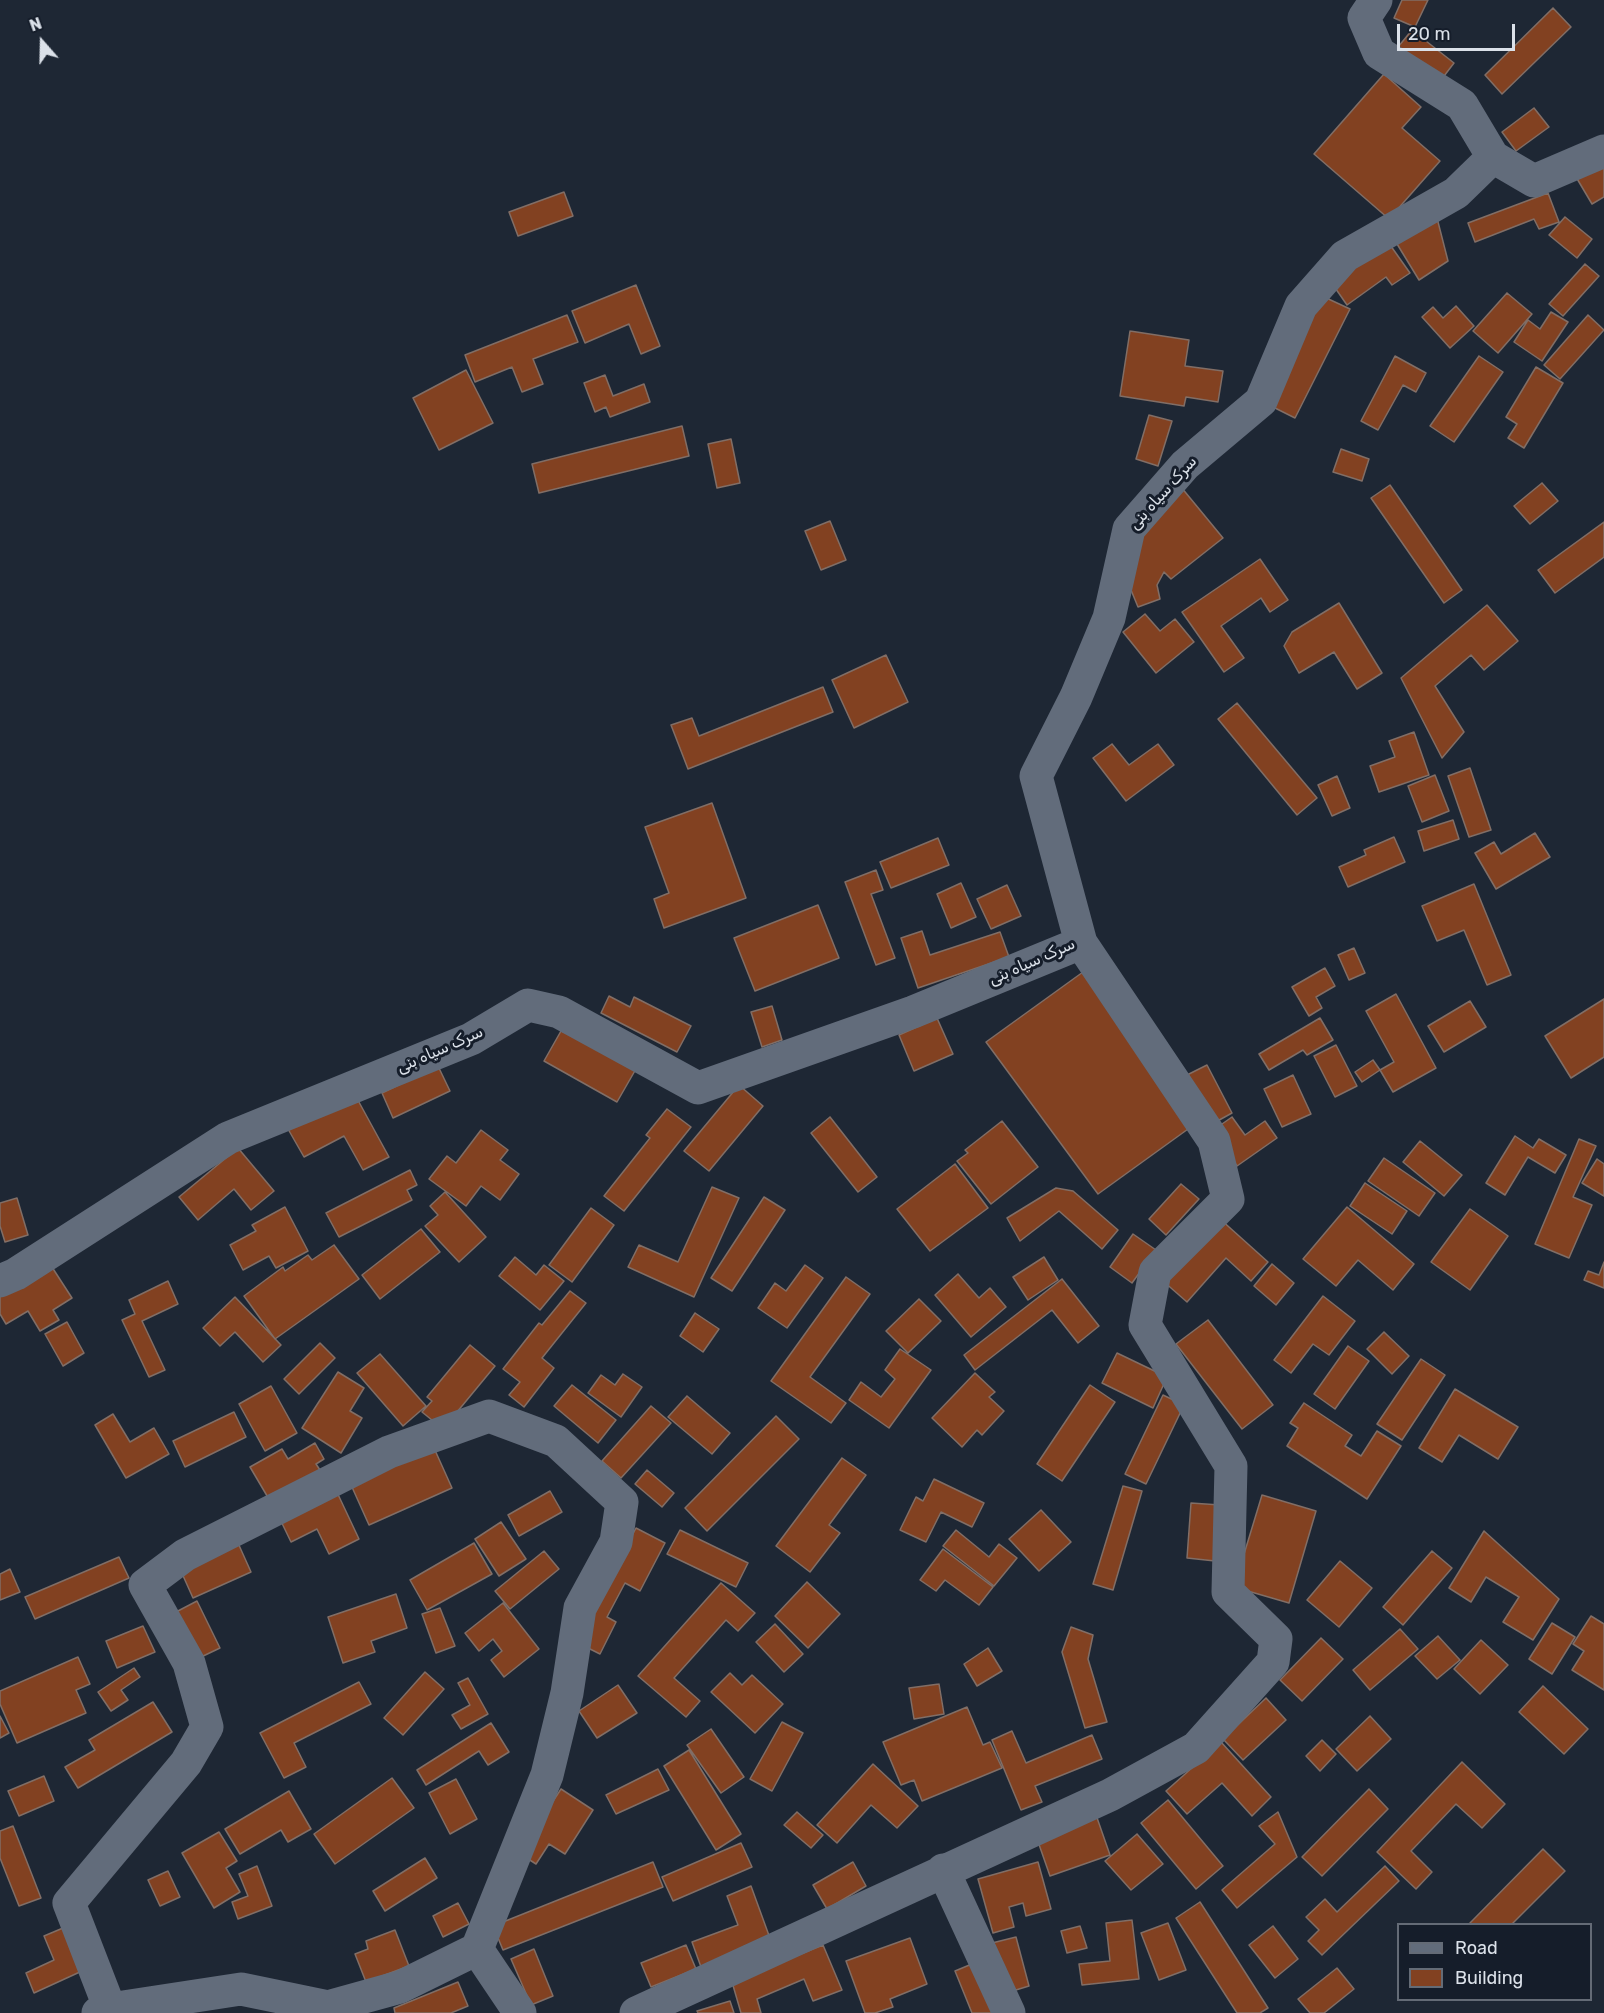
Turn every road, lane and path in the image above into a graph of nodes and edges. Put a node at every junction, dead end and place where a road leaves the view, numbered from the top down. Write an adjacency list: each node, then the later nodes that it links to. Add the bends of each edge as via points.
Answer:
1 (1376, 0): 3 (street, via 1364,18 1379,53 1461,105)
2 (1604, 151): 3 (street, via 1534,181)
3 (1493, 158): 4 (street, سرک سیاه بنی, via 1456,193 1345,256 1301,306 1261,401 1185,465 1129,529 1109,618 1076,698 1036,776)
4 (1081, 943): 5 (street, سرک سیاه بنی, via 913,1012 698,1088 559,1012 528,1005 471,1039 228,1138); 6 (street, via 1214,1141 1228,1199 1155,1272 1145,1325 1231,1466 1228,1592 1276,1639 1273,1662 1196,1748 1110,1795)
5 (0, 1281)
6 (943, 1870): 10 (street); 11 (street)
7 (477, 1948): 8 (street, via 400,1987 328,2007 242,1989); 8 (street, via 547,1775 567,1694 580,1608 616,1542 622,1502 556,1441 489,1416 389,1452 185,1555 145,1585 189,1663 207,1727 186,1762 69,1903); 9 (street)
8 (104, 2011)
9 (520, 2013)
10 (636, 2013)
11 (1009, 2013)

